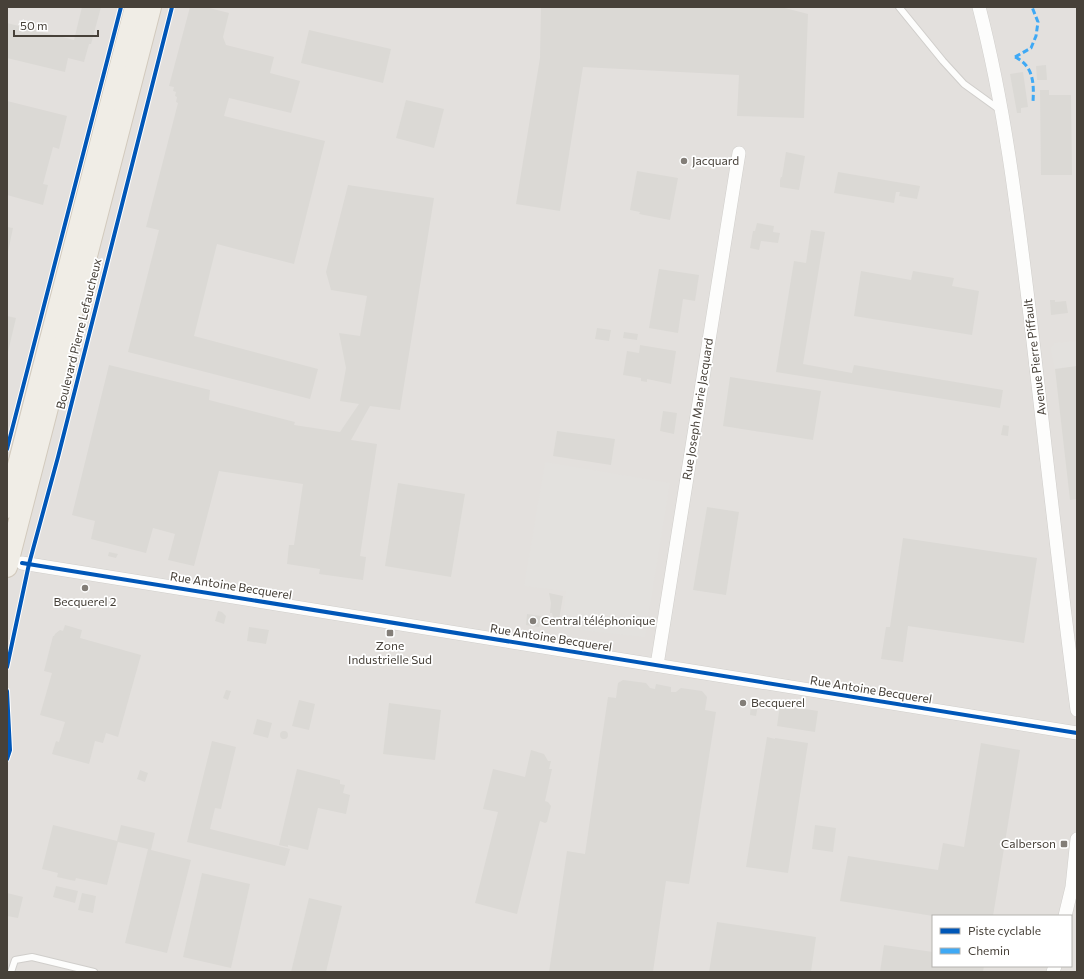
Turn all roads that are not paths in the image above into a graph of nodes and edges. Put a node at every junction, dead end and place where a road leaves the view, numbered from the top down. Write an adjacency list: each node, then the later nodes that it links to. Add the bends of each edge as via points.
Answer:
1 (136, 7): 7 (main road)
2 (150, 7): 8 (main road, Boulevard Pierre Lefaucheux)
3 (900, 7): 5 (lane, via 964,84)
4 (979, 7): 5 (street, Avenue Pierre Piffault)
5 (1002, 111): 10 (street, Avenue Pierre Piffault, via 1021,246)
6 (739, 153): 9 (street, Rue Joseph Marie Jacquard)
7 (7, 508)
8 (14, 565): 9 (street, Rue Antoine Becquerel)
9 (657, 665): 11 (street, Rue Antoine Becquerel)
10 (1077, 710)
11 (1077, 733)
12 (1077, 839): 13 (street)
13 (1066, 915)
14 (11, 972): 15 (lane, via 15,960 32,957)
15 (94, 972)

